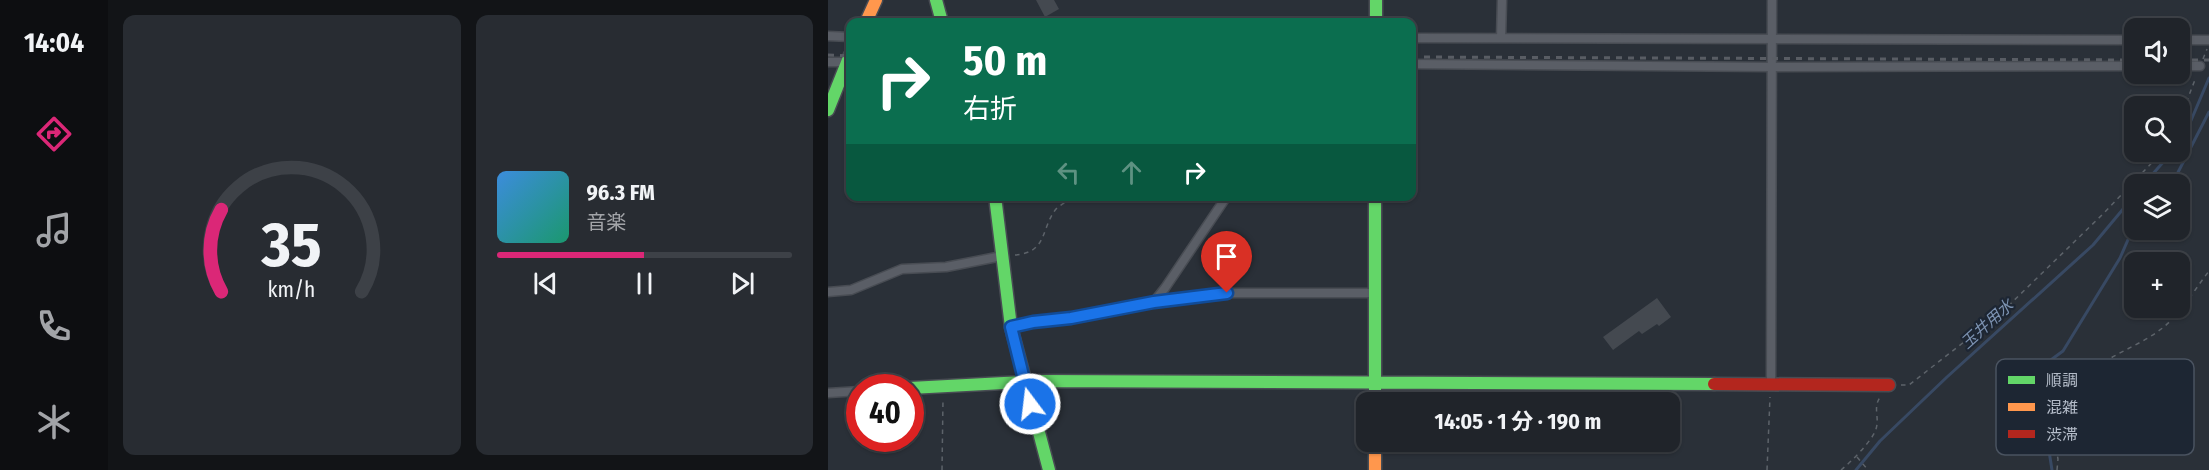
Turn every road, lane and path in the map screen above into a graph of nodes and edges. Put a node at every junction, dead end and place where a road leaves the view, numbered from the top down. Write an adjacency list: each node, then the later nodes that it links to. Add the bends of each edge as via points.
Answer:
1 (876, 0): 6 (street)
2 (936, 0): 7 (street)
3 (1376, 0): 8 (street)
4 (1502, 0): 12 (street)
5 (1772, 0): 13 (street)
6 (868, 18)
7 (941, 18)
8 (1376, 18)
9 (828, 36): 10 (street)
10 (846, 37)
11 (1416, 38): 12 (street)
12 (1502, 38): 13 (street)
13 (1772, 38): 14 (street); 25 (street)
14 (2124, 40)
15 (2190, 40): 16 (street)
16 (2209, 40)
17 (2209, 46): 24 (path)
18 (846, 59): 19 (street)
19 (828, 62)
20 (1416, 64): 25 (street)
21 (846, 66): 27 (street)
22 (2124, 66): 25 (street)
23 (2190, 66): 24 (street)
24 (2200, 66): 26 (path)
25 (1771, 67): 42 (street)
26 (2189, 96)
27 (828, 110)
28 (2152, 162): 43 (path, via 2001,313 1910,385)
29 (996, 201): 33 (street)
30 (1069, 201): 33 (path, via 1057,208 1039,245 1028,254)
31 (1224, 201): 37 (street)
32 (1375, 201): 36 (street)
33 (1002, 256): 35 (street, via 946,267 902,269 851,290); 38 (street)
34 (2209, 271): 39 (path, via 2172,320)
35 (828, 292)
36 (1376, 293): 37 (street, via 1227,293); 41 (street)
37 (1154, 302): 38 (street)
38 (1011, 327): 40 (street)
39 (2109, 359)
40 (1024, 382): 41 (street); 44 (street); 53 (street)
41 (1375, 382): 42 (street); 47 (street)
42 (1771, 384): 43 (street); 55 (path)
43 (1889, 385): 51 (path, via 1876,402 1876,429)
44 (943, 386): 45 (street); 52 (path)
45 (924, 387)
46 (846, 392): 48 (street)
47 (1375, 392)
48 (828, 393)
49 (1375, 452): 54 (street)
50 (2057, 455): 58 (path)
51 (1857, 457): 56 (path); 57 (path)
52 (942, 470)
53 (1048, 470)
54 (1375, 470)
55 (1767, 470)
56 (1841, 470)
57 (1868, 470)
58 (2057, 470)

